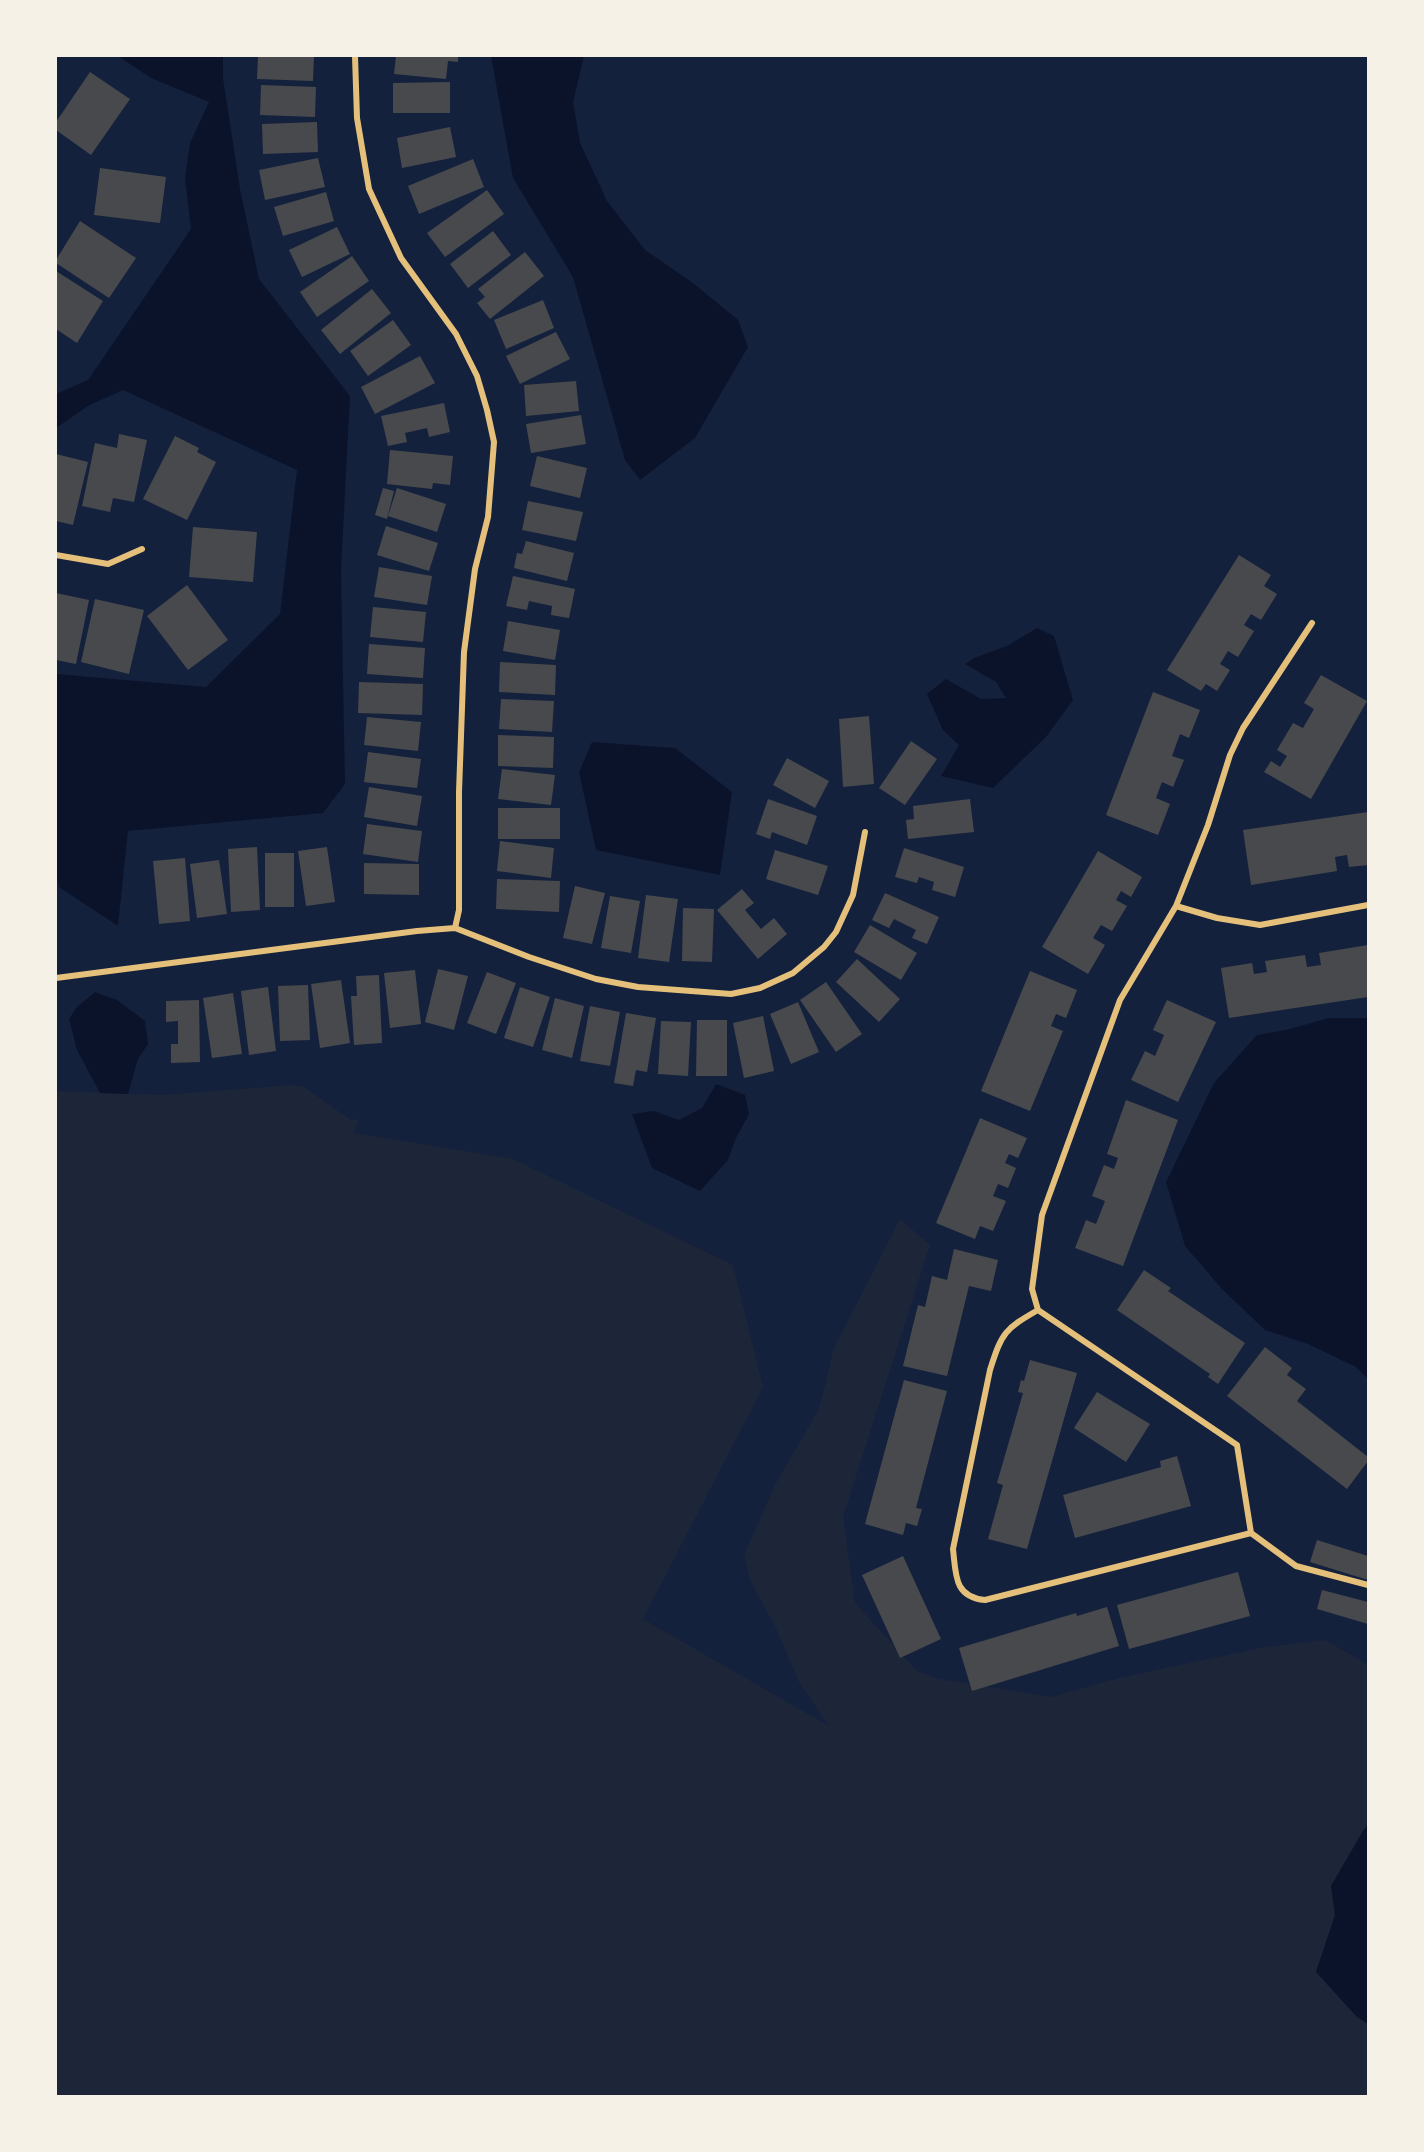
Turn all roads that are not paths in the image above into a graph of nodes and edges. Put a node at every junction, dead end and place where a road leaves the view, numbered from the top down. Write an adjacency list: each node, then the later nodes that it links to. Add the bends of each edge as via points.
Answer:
1 (355, 56): 8 (street, via 357,118 369,189 401,258 456,334 477,376 494,442 488,517 464,652)
2 (142, 549): 3 (street, via 108,564)
3 (56, 555)
4 (1312, 623): 7 (street, via 1243,728 1230,755)
5 (865, 832): 8 (street, via 853,895 836,932 793,973 760,988 731,994 638,987 596,979)
6 (1368, 905): 7 (street, via 1260,925)
7 (1176, 906): 10 (street, via 1120,1000 1042,1215 1032,1289)
8 (456, 928): 9 (street)
9 (56, 978)
10 (1038, 1310): 11 (street, via 1237,1445); 11 (street, via 1010,1326 998,1345 990,1370 953,1550 961,1590 985,1600)
11 (1251, 1533): 12 (street, via 1296,1566)
12 (1368, 1585)

